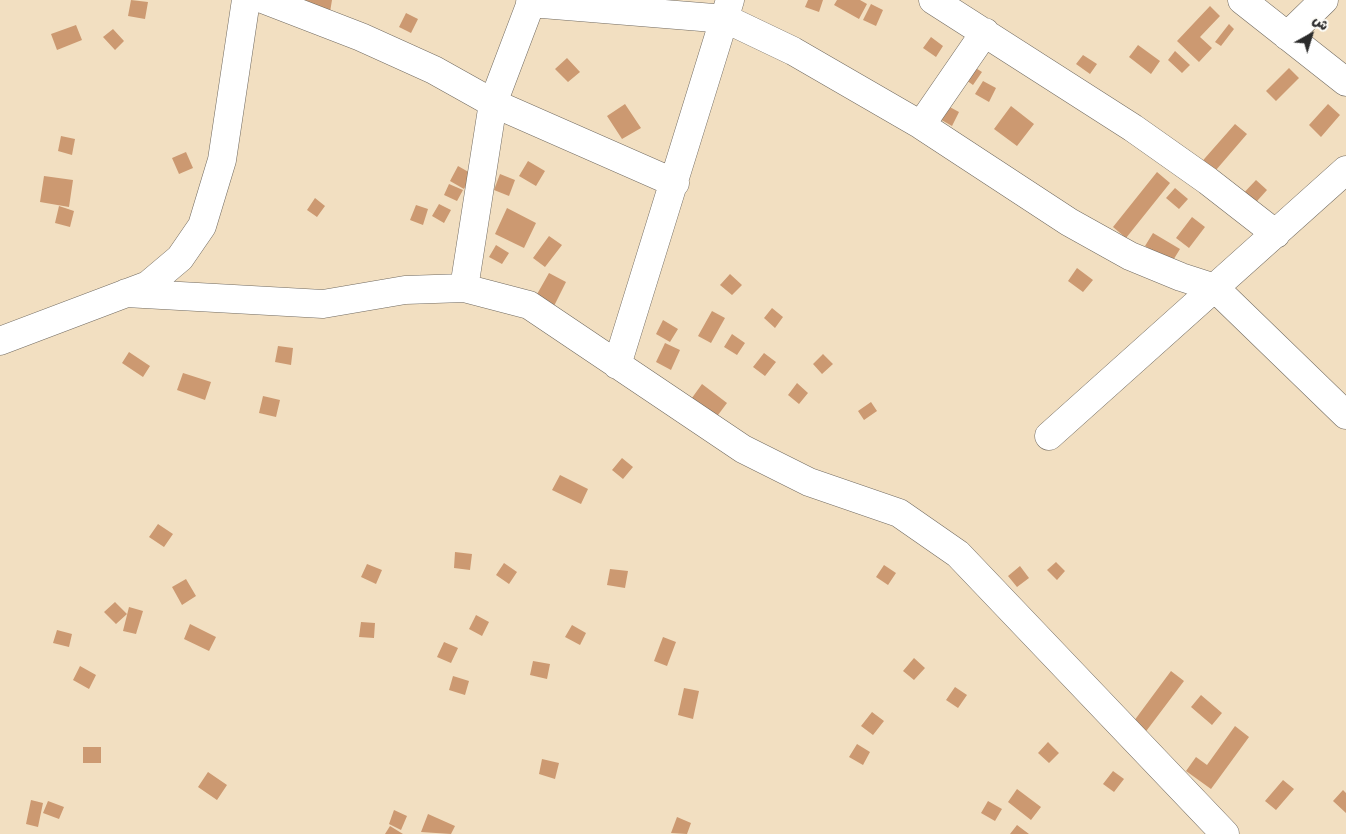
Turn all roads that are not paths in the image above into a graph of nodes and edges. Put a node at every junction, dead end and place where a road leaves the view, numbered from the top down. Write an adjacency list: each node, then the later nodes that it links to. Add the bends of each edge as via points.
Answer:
1 (246, 0): 18 (street, via 222,160 202,226 180,258 148,285)
2 (265, 0): 11 (street, via 361,37)
3 (933, 0): 8 (street)
4 (1242, 0): 9 (street)
5 (1324, 0): 9 (street)
6 (531, 2): 7 (street); 11 (street)
7 (728, 10): 12 (street); 14 (street)
8 (985, 32): 12 (street); 15 (street, via 1133,128)
9 (1287, 36): 10 (street)
10 (1346, 82)
11 (493, 103): 14 (street); 16 (street)
12 (921, 125): 17 (street, via 1069,222 1130,256)
13 (1346, 170): 15 (street)
14 (675, 183): 20 (street)
15 (1276, 234): 17 (street)
16 (464, 288): 18 (street, via 405,290 323,304); 20 (street, via 529,306)
17 (1216, 288): 21 (street); 22 (street)
18 (126, 293): 19 (street)
19 (0, 341)
20 (617, 365): 23 (street, via 743,449 809,482 899,513 958,554)
21 (1346, 415)
22 (1049, 436)
23 (1225, 834)

